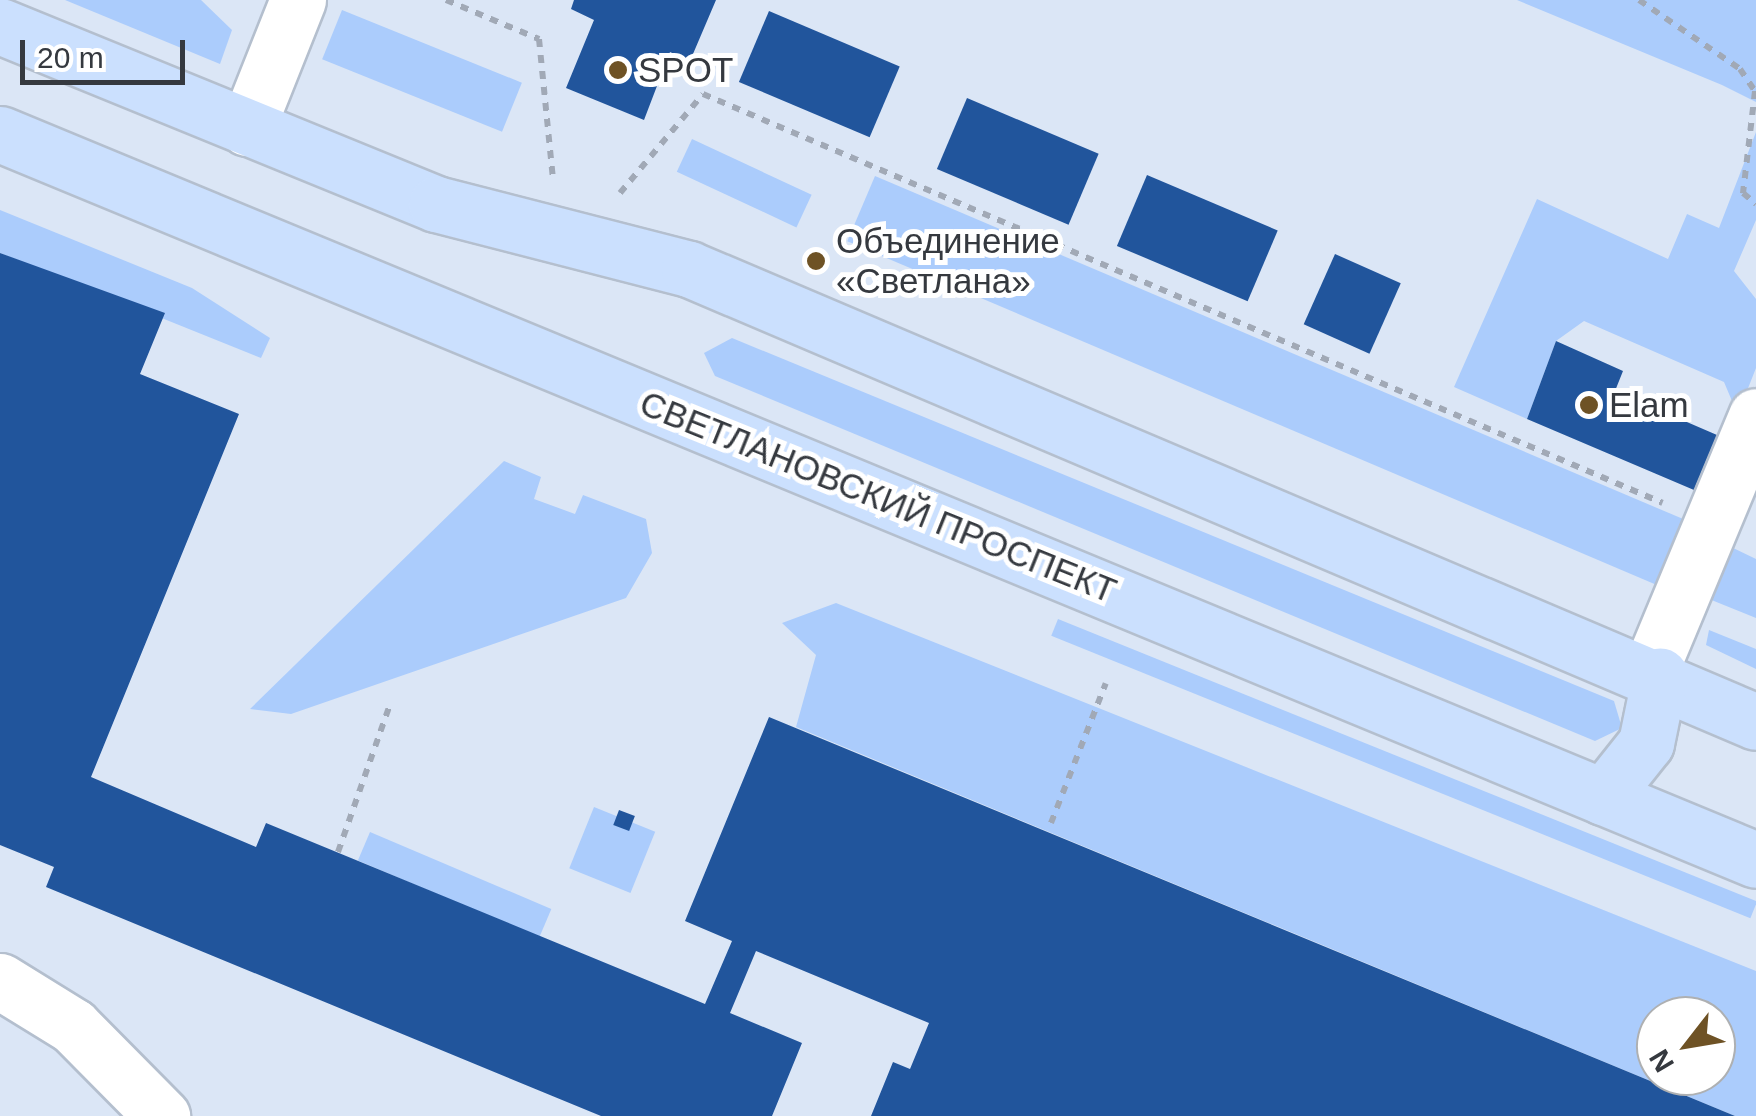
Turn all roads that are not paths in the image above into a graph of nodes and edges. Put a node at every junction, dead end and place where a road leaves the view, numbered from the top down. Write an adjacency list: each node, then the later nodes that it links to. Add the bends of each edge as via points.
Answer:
1 (298, 0): 3 (lane)
2 (0, 26): 3 (main road)
3 (248, 128): 6 (main road, via 436,204 689,268)
4 (0, 134): 8 (main road, СВЕТЛАНОВСКИЙ ПРОСПЕКТ)
5 (1756, 416): 6 (lane)
6 (1655, 673): 7 (main road); 8 (main road, via 1646,743)
7 (1756, 722)
8 (1603, 797): 9 (main road, СВЕТЛАНОВСКИЙ ПРОСПЕКТ)
9 (1756, 860)
10 (0, 982): 11 (lane, via 74,1026)
11 (162, 1116)

